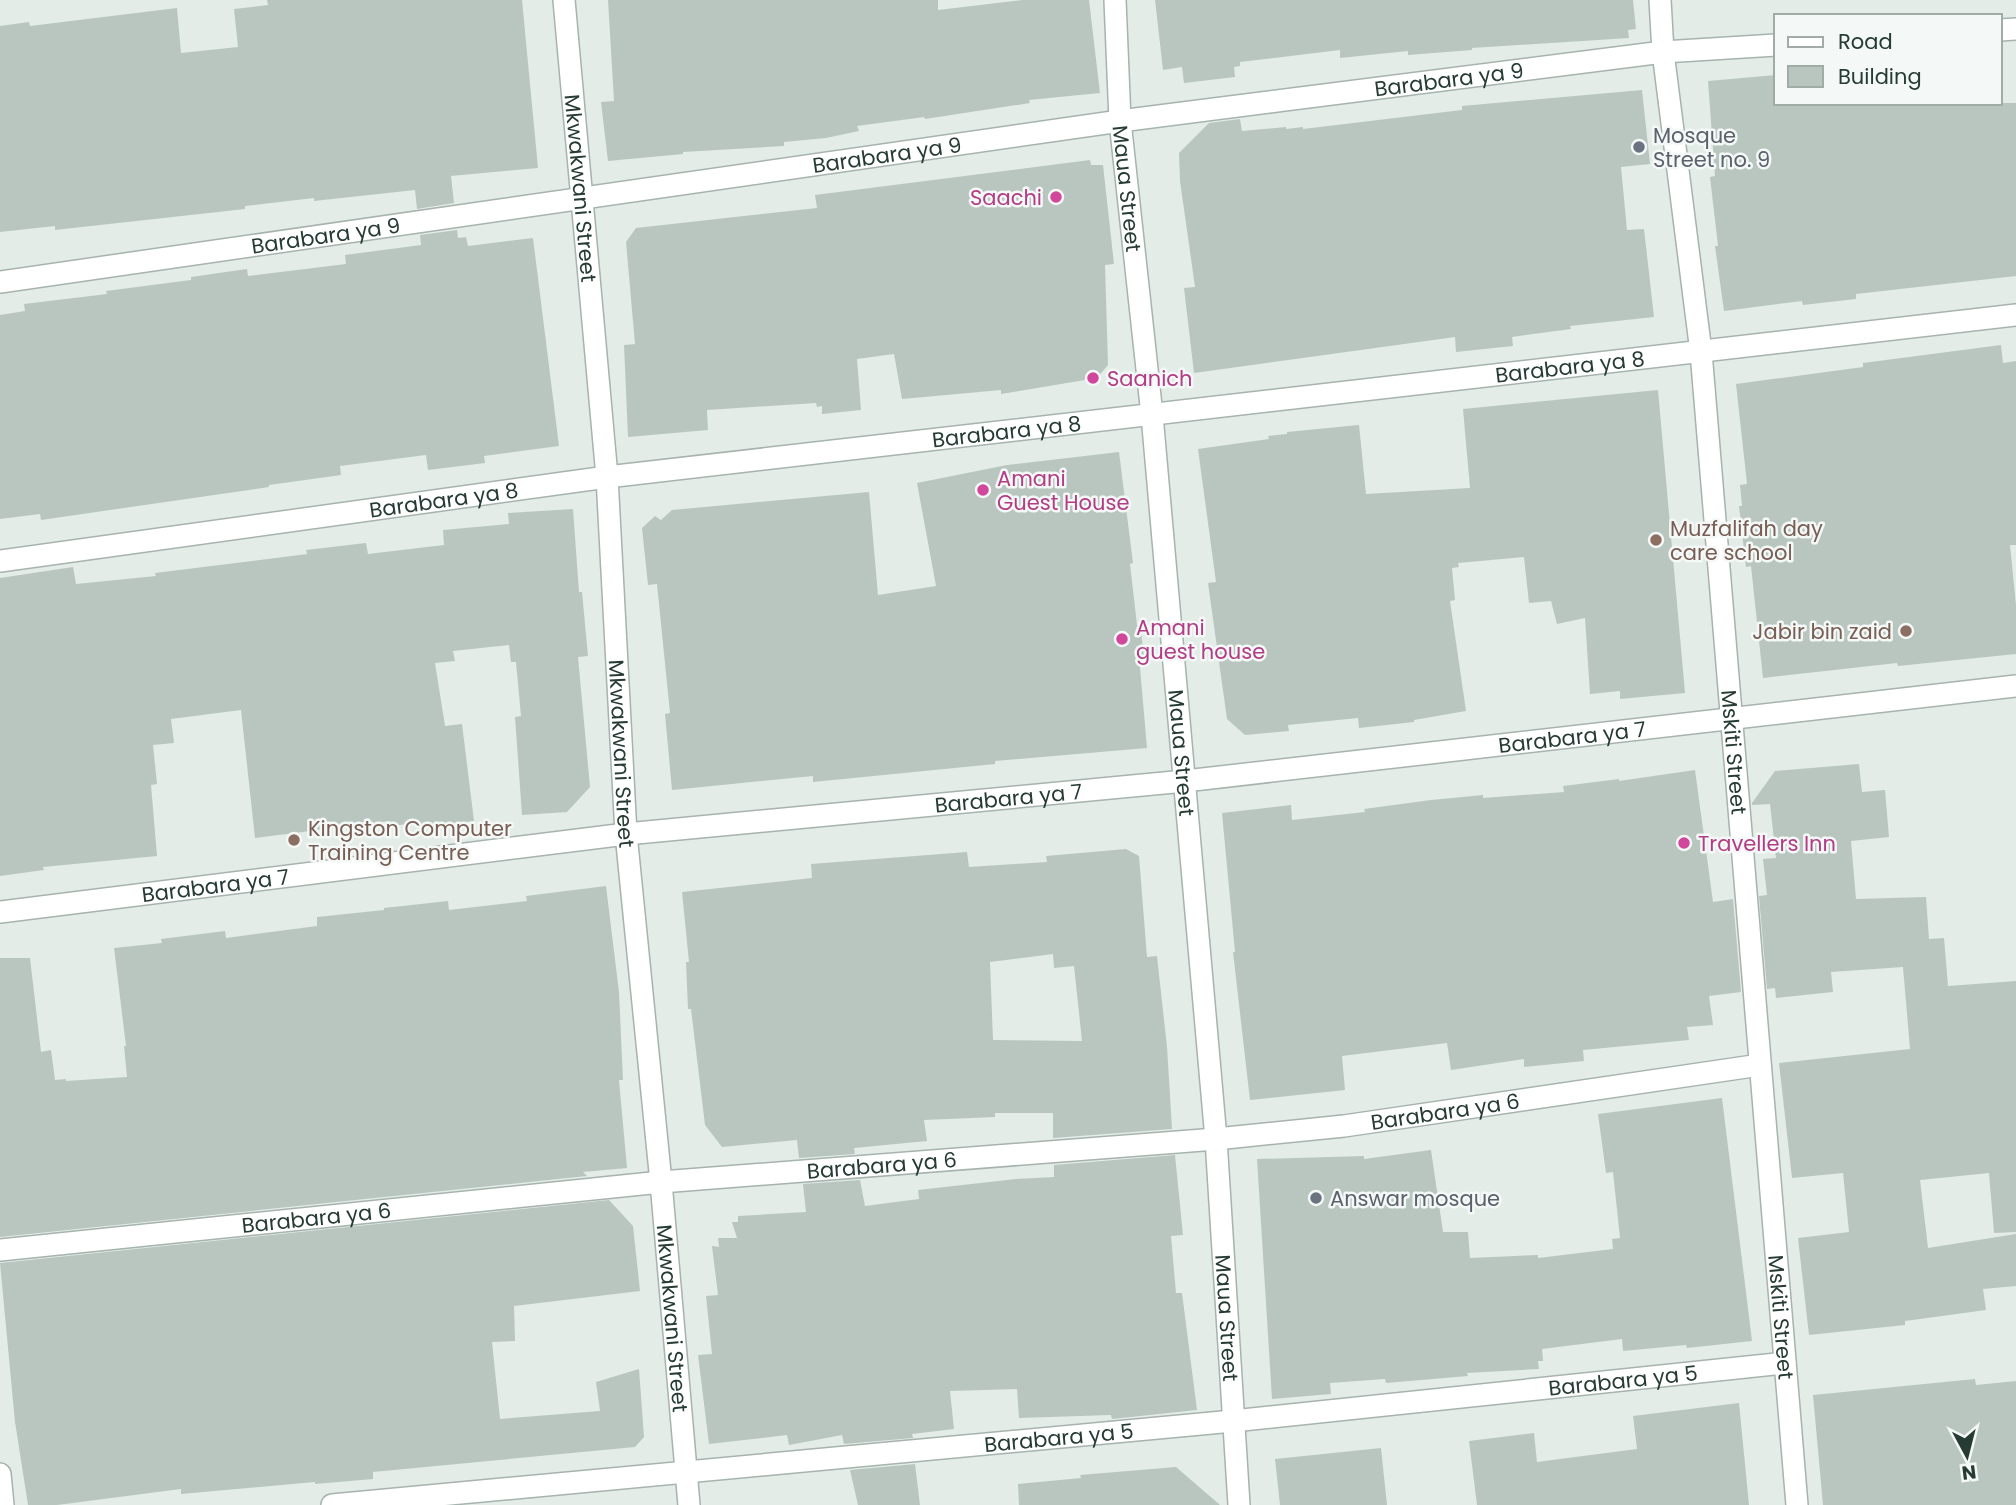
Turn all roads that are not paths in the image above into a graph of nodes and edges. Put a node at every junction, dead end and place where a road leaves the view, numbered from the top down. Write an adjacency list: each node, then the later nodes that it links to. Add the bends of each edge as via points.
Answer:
1 (564, 0): 7 (street, Mkwakwani Street)
2 (1115, 0): 6 (street, Maua Street)
3 (1661, 0): 5 (street, Mskiti Street)
4 (1774, 45): 5 (street, Barabara ya 9)
5 (1662, 52): 6 (street, Barabara ya 9); 10 (street, Mskiti Street)
6 (1120, 121): 7 (street, Barabara ya 9); 11 (street, Maua Street)
7 (581, 197): 8 (street, Barabara ya 9); 12 (street, Mkwakwani Street)
8 (0, 282)
9 (2016, 315): 10 (street, Barabara ya 8)
10 (1701, 352): 11 (street, Barabara ya 8); 15 (street, Mskiti Street)
11 (1152, 415): 12 (street, Barabara ya 8); 16 (street, Maua Street)
12 (607, 477): 13 (street, Barabara ya 8); 17 (street, Mkwakwani Street)
13 (0, 561)
14 (2016, 687): 15 (street, Barabara ya 7)
15 (1733, 719): 16 (street, Barabara ya 7); 19 (street, Mskiti Street)
16 (1185, 781): 17 (street, Barabara ya 7); 20 (street, Maua Street)
17 (626, 834): 18 (street, Barabara ya 7); 21 (street, Mkwakwani Street)
18 (0, 912)
19 (1760, 1065): 20 (street, Barabara ya 6, via 1435,1114); 23 (street, Mskiti Street)
20 (1216, 1139): 21 (street, Barabara ya 6); 24 (street, Maua Street)
21 (661, 1182): 22 (street, Barabara ya 6); 25 (street, Mkwakwani Street)
22 (0, 1250)
23 (1786, 1363): 24 (street, Barabara ya 5); 31 (street, Mskiti Street)
24 (1233, 1420): 25 (street, Barabara ya 5); 30 (street, Maua Street)
25 (686, 1472): 28 (street, Barabara ya 5); 29 (street, Mkwakwani Street)
26 (0, 1474): 27 (street)
27 (2, 1505)
28 (332, 1505)
29 (689, 1505)
30 (1239, 1505)
31 (1797, 1505)

